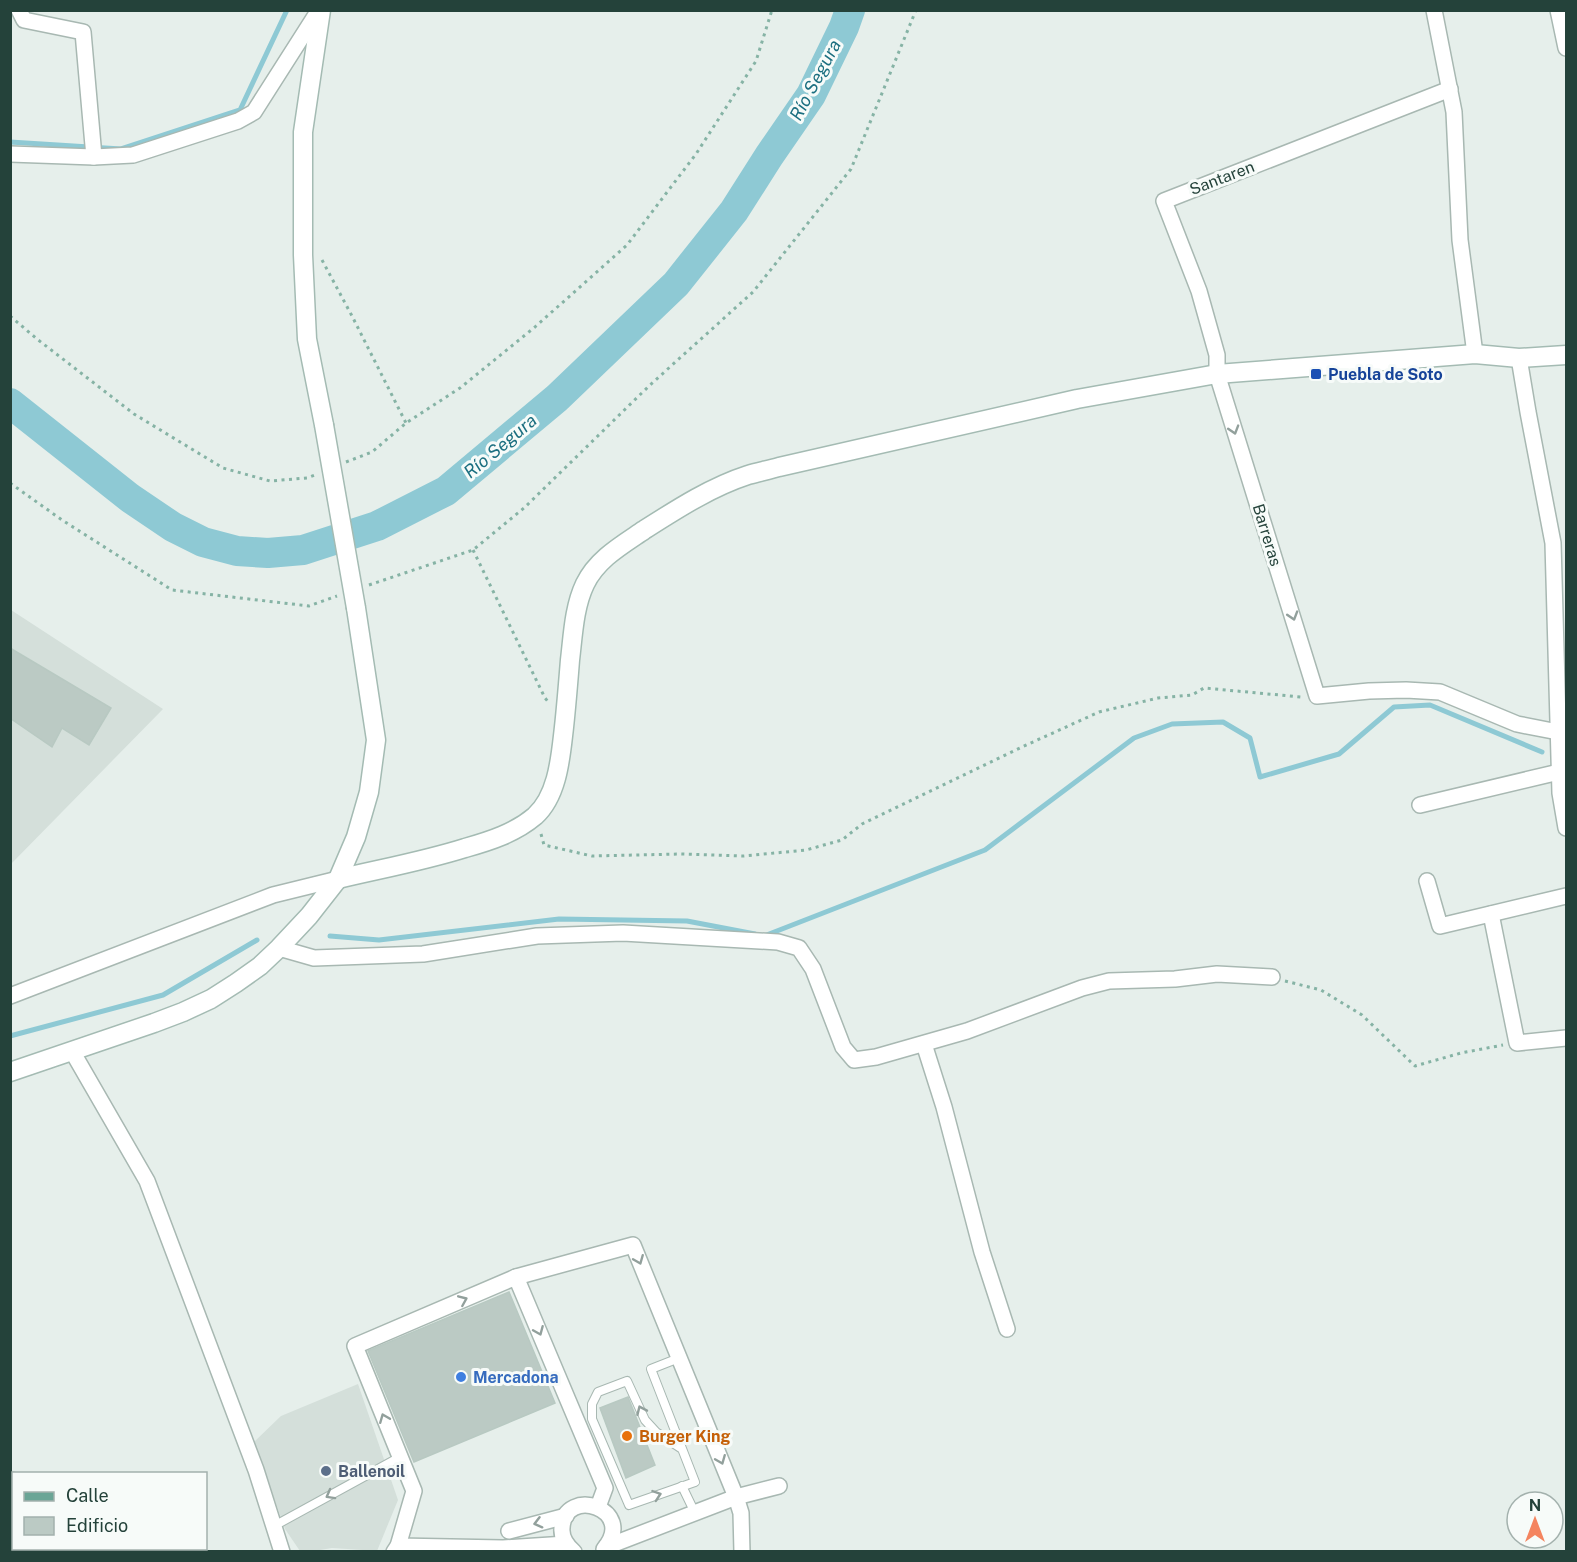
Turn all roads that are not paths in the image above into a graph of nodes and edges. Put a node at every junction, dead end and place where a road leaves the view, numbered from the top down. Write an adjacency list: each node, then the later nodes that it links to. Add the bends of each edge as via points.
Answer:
1 (19, 10): 8 (street, via 24,20 83,32)
2 (320, 10): 8 (street, via 254,112 238,121 133,155); 17 (main road, bridge, via 303,132 307,339 376,740 369,792)
3 (1434, 10): 6 (street)
4 (1558, 10): 5 (street)
5 (1566, 48)
6 (1450, 89): 9 (street, via 1460,240); 12 (street, Santaren, via 1164,201 1199,291 1217,356)
7 (10, 154): 8 (street)
8 (94, 157)
9 (1475, 354): 11 (main road); 12 (main road)
10 (1566, 355): 11 (main road)
11 (1519, 358): 13 (street, via 1553,543)
12 (1217, 374): 13 (street, Barreras, one-way to 13, via 1317,696 1397,690 1440,692 1517,724); 17 (main road, via 1077,399 779,467 715,489 681,507 611,552 585,584 572,638 558,770 549,797 536,815 490,841)
13 (1562, 732): 14 (street)
14 (1559, 772): 15 (street); 16 (street)
15 (1420, 805)
16 (1566, 828)
17 (338, 879): 21 (main road); 23 (street, via 273,895)
18 (1427, 881): 20 (street, via 1440,926)
19 (1566, 896): 20 (street)
20 (1491, 914): 24 (street, via 1517,1042)
21 (279, 948): 25 (street, via 314,958 423,954 537,936 623,933 778,942 799,948 813,969 843,1047 854,1060); 26 (main road, via 211,999)
22 (1272, 977): 25 (street, via 1217,974 1109,981)
23 (10, 996)
24 (1566, 1038)
25 (924, 1044): 29 (street)
26 (72, 1051): 27 (main road); 39 (street, via 147,1181)
27 (10, 1072)
28 (516, 1277): 30 (street, one-way to 30, via 633,1245); 32 (street, one-way to 28, via 355,1346); 36 (street, one-way to 36, via 605,1488)
29 (1007, 1329)
30 (679, 1358): 31 (lane, via 651,1369); 35 (street, one-way to 35)
31 (682, 1449): 33 (lane, via 695,1482); 33 (lane, one-way to 33, via 645,1420 627,1381 598,1392 592,1404 592,1419 628,1505)
32 (400, 1457): 39 (lane, one-way to 39); 42 (street, via 414,1491)
33 (682, 1486): 37 (lane)
34 (779, 1486): 35 (street)
35 (736, 1497): 37 (street); 45 (street, via 741,1513)
36 (598, 1507): 38 (street, via 584,1504); 43 (street, via 605,1511 613,1526 609,1543)
37 (695, 1513): 43 (street)
38 (566, 1516): 40 (street, one-way to 40); 41 (street, via 562,1530)
39 (274, 1526): 44 (street)
40 (509, 1531)
41 (570, 1548): 42 (street)
42 (396, 1549)
43 (603, 1549)
44 (282, 1551)
45 (741, 1551)

